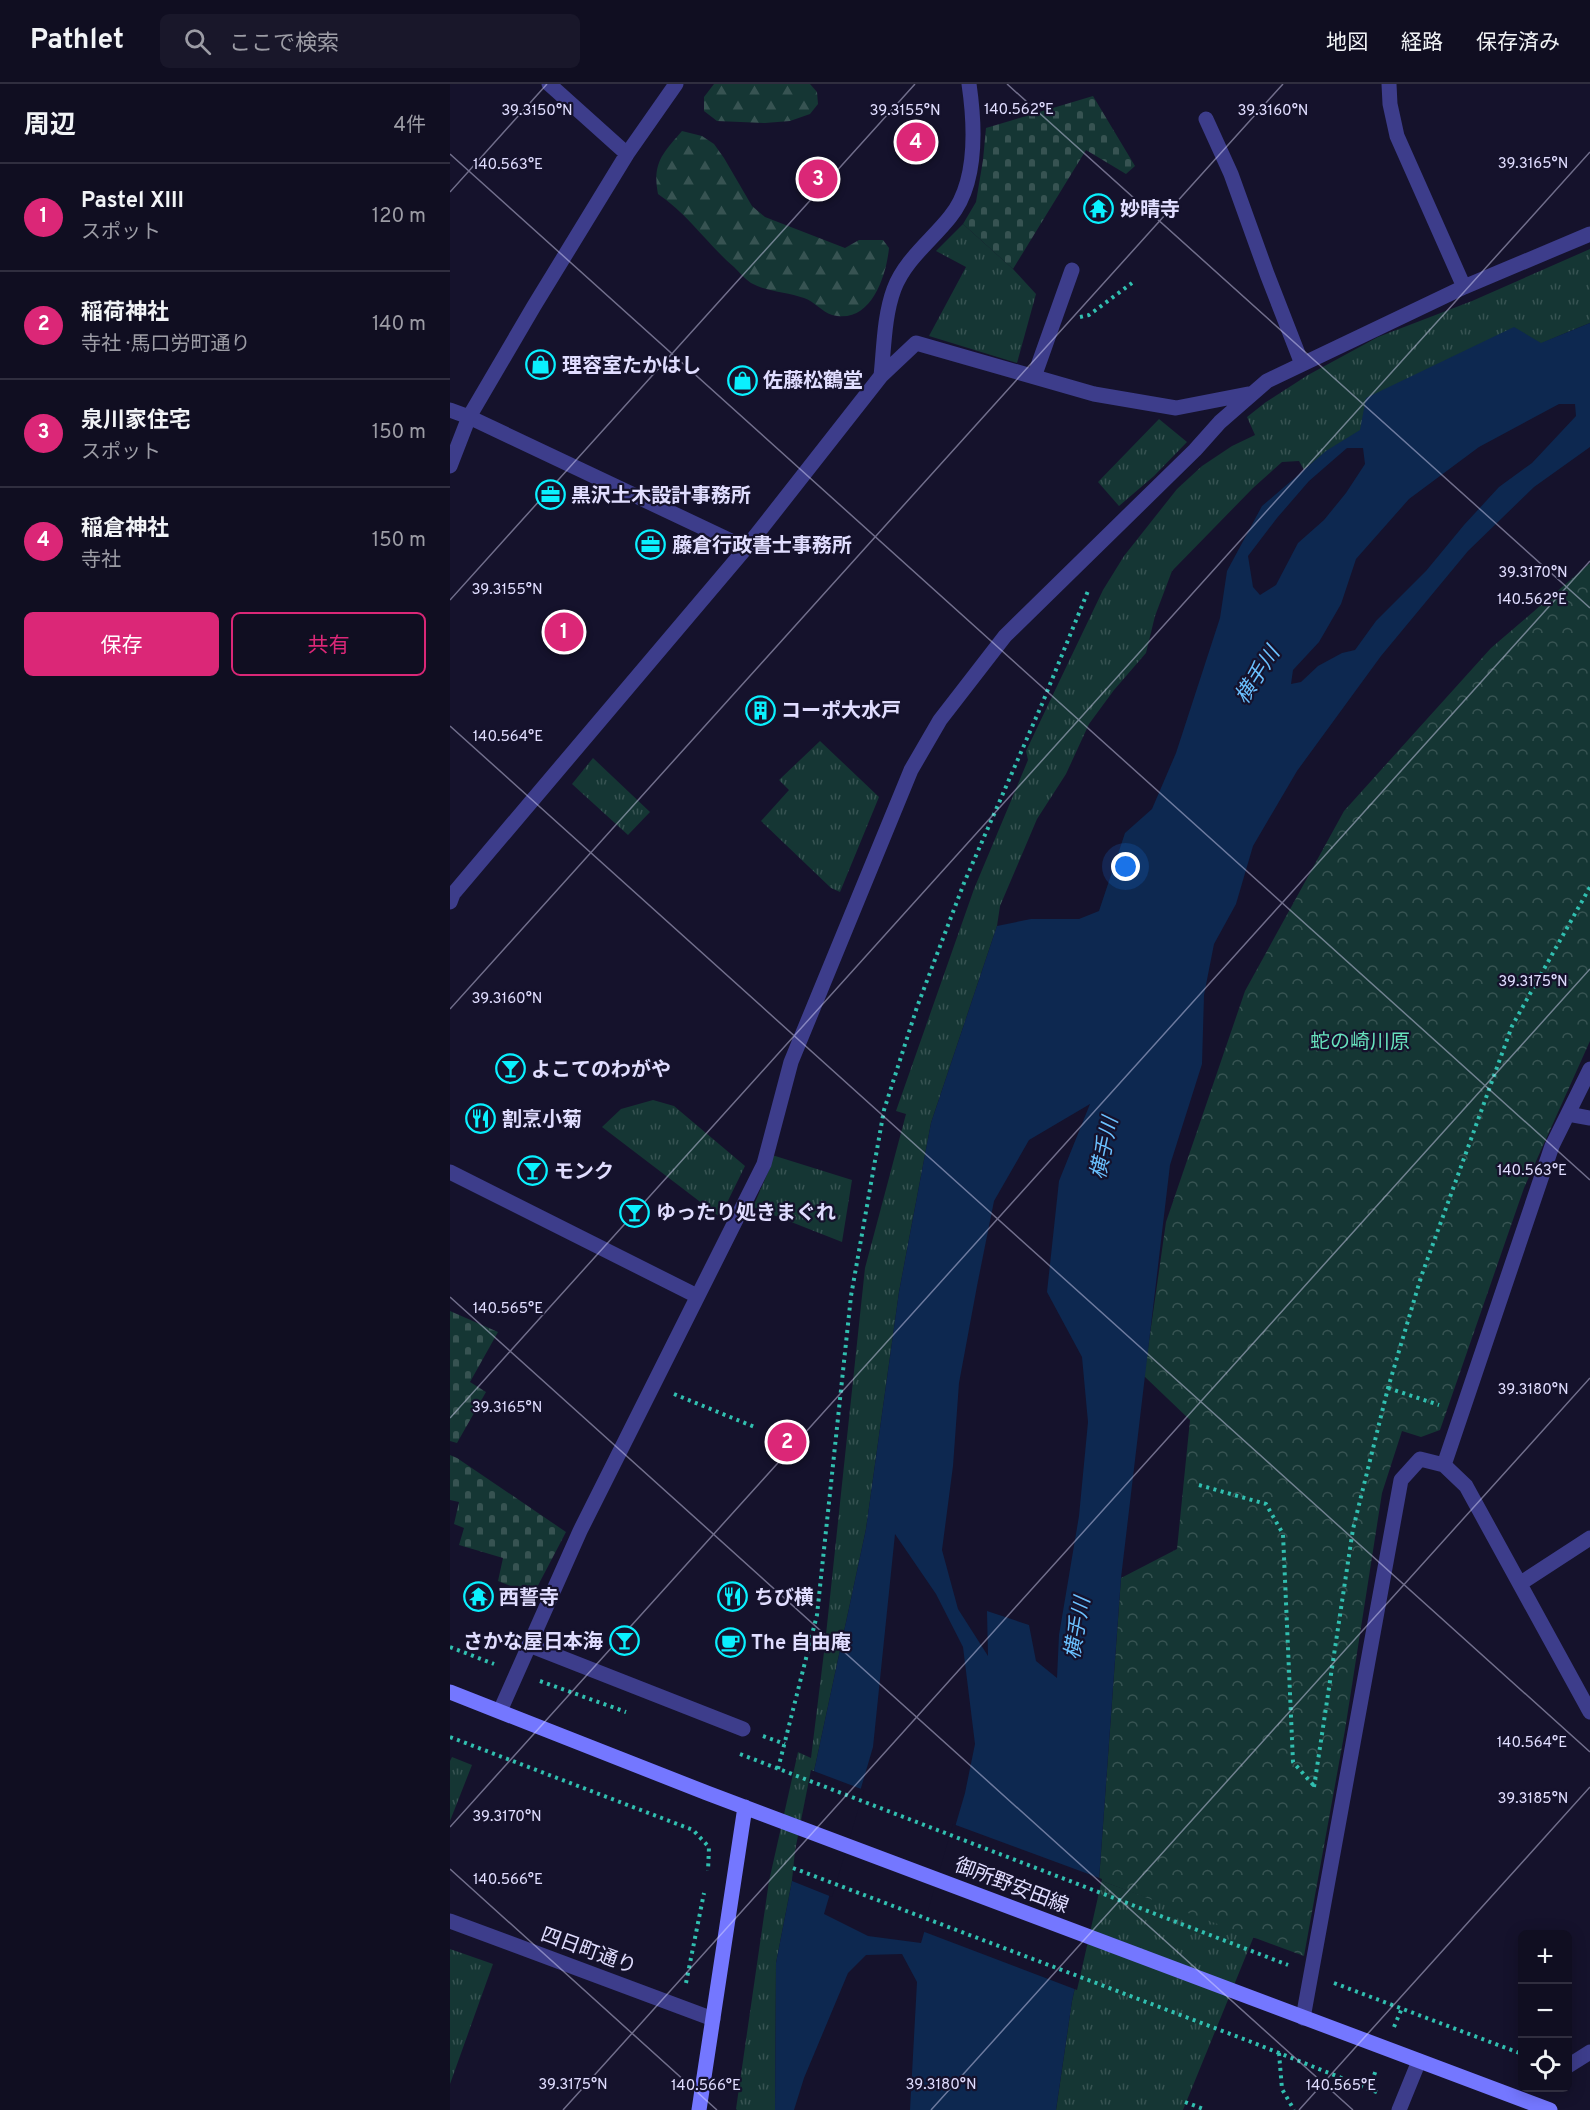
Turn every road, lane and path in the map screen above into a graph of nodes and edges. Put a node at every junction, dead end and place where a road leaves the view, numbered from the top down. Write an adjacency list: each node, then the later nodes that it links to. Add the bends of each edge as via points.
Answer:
1 (549, 84): 6 (street)
2 (676, 84): 6 (street)
3 (969, 84): 13 (street, via 973,152 962,200 909,262 894,290)
4 (1389, 84): 10 (street, via 1397,136)
5 (1206, 119): 12 (street, via 1231,174)
6 (627, 154): 17 (street)
7 (1590, 234): 10 (street)
8 (1072, 270): 11 (street)
9 (1132, 283): 11 (path, via 1089,315 1071,319)
10 (1464, 287): 12 (street)
11 (1056, 315): 14 (street)
12 (1302, 364): 15 (street, via 1267,381)
13 (881, 376): 14 (street, via 916,343); 19 (street)
14 (1034, 377): 15 (street, via 1094,394 1176,408)
15 (1251, 394): 27 (street, via 1005,636 940,720 911,770 791,1062 764,1164)
16 (450, 410): 17 (street)
17 (469, 417): 18 (street); 19 (street)
18 (450, 466)
19 (746, 548): 22 (street)
20 (1089, 588): 42 (path, via 964,883 917,1007 884,1110 851,1296 817,1615)
21 (1590, 887): 29 (path, via 1512,1026 1421,1277)
22 (450, 902)
23 (1590, 1069): 24 (street)
24 (1568, 1114): 25 (street); 30 (street, via 1552,1146)
25 (1590, 1118)
26 (450, 1172): 27 (street)
27 (697, 1296): 28 (street)
28 (652, 1385): 31 (path); 36 (street)
29 (1389, 1388): 30 (path); 44 (path, via 1353,1529)
30 (1462, 1412): 32 (street)
31 (757, 1428)
32 (1444, 1465): 35 (street, via 1466,1486); 46 (street, via 1420,1459 1401,1480)
33 (1199, 1485): 44 (path, via 1266,1504 1283,1534 1293,1762)
34 (1590, 1538): 35 (street)
35 (1521, 1583): 39 (street)
36 (529, 1645): 38 (street); 40 (street)
37 (450, 1692): 38 (main road, 御所野安田線)
38 (500, 1711): 45 (main road, 御所野安田線)
39 (1590, 1712)
40 (743, 1729)
41 (450, 1737): 48 (path, via 693,1830 710,1847)
42 (778, 1769)
43 (802, 1778): 51 (path)
44 (1314, 1787): 46 (path)
45 (745, 1808): 53 (main road, 御所野安田線); 54 (main road)
46 (1340, 1810): 51 (street)
47 (793, 1868): 57 (path)
48 (708, 1876)
49 (706, 1887): 52 (path)
50 (450, 1921): 52 (street, 四日町通り)
51 (1310, 1974): 53 (street); 55 (path)
52 (682, 2006): 54 (street, 四日町通り)
53 (1303, 2018): 58 (main road, 御所野安田線)
54 (713, 2019): 62 (main road)
55 (1518, 2052)
56 (1590, 2052): 59 (street)
57 (1279, 2053): 61 (path); 64 (path, via 1282,2089)
58 (1419, 2061): 61 (street); 65 (main road, 御所野安田線)
59 (1572, 2063)
60 (1185, 2102): 63 (path)
61 (1401, 2107)
62 (699, 2110)
63 (1206, 2110)
64 (1294, 2110)
65 (1550, 2110)

